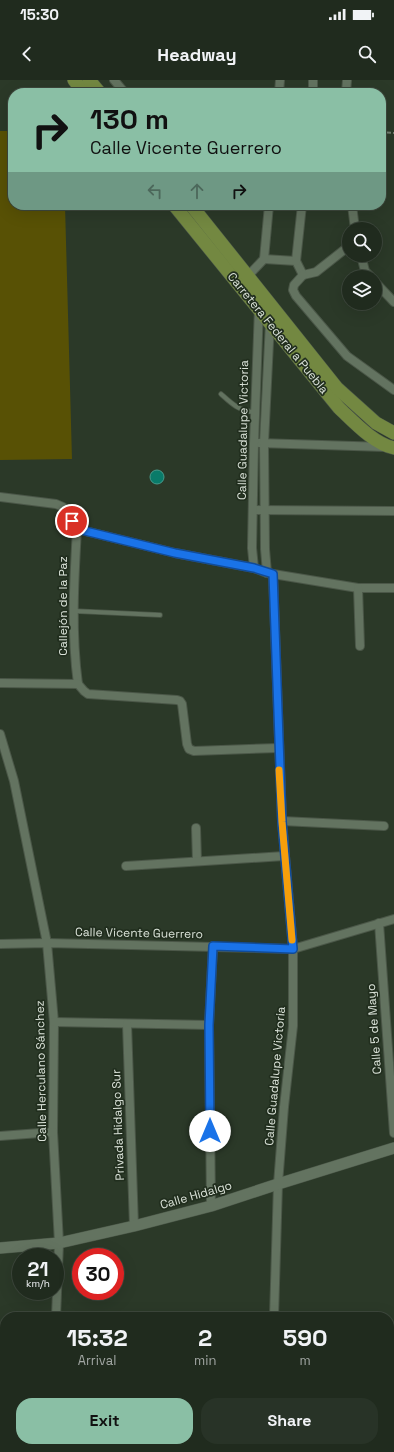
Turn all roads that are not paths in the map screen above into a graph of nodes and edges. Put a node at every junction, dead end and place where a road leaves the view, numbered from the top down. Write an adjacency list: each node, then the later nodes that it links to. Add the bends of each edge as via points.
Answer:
1 (74, 80): 4 (main road)
2 (90, 80): 5 (main road)
3 (114, 80): 6 (street)
4 (80, 88)
5 (96, 88)
6 (121, 88)
7 (178, 210): 18 (main road, Carretera Federal a Puebla)
8 (195, 210): 17 (main road, Carretera Federal a Puebla)
9 (269, 210): 14 (street)
10 (301, 210): 15 (street)
11 (353, 210): 12 (street)
12 (354, 222)
13 (342, 252): 16 (street, via 316,272)
14 (264, 259): 15 (street); 17 (street)
15 (296, 261): 16 (street)
16 (303, 275): 26 (street, via 294,285 296,296 347,356)
17 (248, 276): 18 (street); 20 (main road, Carretera Federal a Puebla)
18 (239, 286): 23 (main road, Carretera Federal a Puebla)
19 (382, 289): 21 (street)
20 (262, 293): 22 (main road, Carretera Federal a Puebla); 23 (street, Calle Guadalupe Victoria)
21 (394, 302)
22 (274, 308): 24 (street, Calle Guadalupe Victoria); 25 (main road, Carretera Federal a Puebla)
23 (258, 310): 24 (main road, Carretera Federal a Puebla); 28 (street, Calle Guadalupe Victoria)
24 (270, 324): 25 (main road, Carretera Federal a Puebla); 31 (street, Calle Guadalupe Victoria)
25 (288, 336): 29 (main road, Carretera Federal a Puebla, via 337,388 376,423); 32 (main road, Carretera Federal a Puebla, via 339,408 365,432)
26 (394, 390)
27 (221, 394): 28 (lane, via 234,406)
28 (254, 412): 30 (street, Calle Guadalupe Victoria)
29 (394, 433)
30 (254, 443): 31 (street); 34 (street, Calle Guadalupe Victoria)
31 (264, 443): 32 (street); 35 (street, Calle Guadalupe Victoria)
32 (392, 448)
33 (0, 497): 37 (street, via 56,504 63,507)
34 (253, 510): 35 (street); 38 (street, Calle Guadalupe Victoria)
35 (265, 510): 36 (street); 39 (street, Calle Guadalupe Victoria, via 265,548)
36 (394, 511)
37 (77, 529): 38 (street, via 175,553); 42 (street, Callejón de la Paz)
38 (254, 568): 39 (street)
39 (270, 573): 40 (street); 48 (street, Calle Guadalupe Victoria)
40 (358, 588): 41 (street); 44 (street)
41 (394, 588)
42 (73, 611): 43 (lane); 46 (street, Callejón de la Paz)
43 (160, 615)
44 (360, 646)
45 (0, 683): 46 (street)
46 (78, 684): 48 (street, via 88,694 180,701 187,744 189,749 194,751)
47 (0, 734): 57 (street, Calle Herculano Sánchez, via 14,781)
48 (278, 748): 49 (street, Calle Guadalupe Victoria)
49 (282, 822): 50 (street); 52 (street, Calle Guadalupe Victoria)
50 (384, 826)
51 (196, 828): 53 (street)
52 (284, 856): 53 (street); 60 (street, Calle Guadalupe Victoria)
53 (196, 861): 54 (street)
54 (126, 866)
55 (394, 919): 56 (street, Calle Vicente Guerrero)
56 (379, 923): 60 (street, Calle Vicente Guerrero); 65 (street, Calle 5 de Mayo)
57 (47, 943): 58 (street, Calle Vicente Guerrero); 59 (street, Calle Vicente Guerrero); 61 (street, Calle Herculano Sánchez)
58 (0, 944)
59 (213, 946): 60 (street, Calle Vicente Guerrero); 63 (street)
60 (293, 949): 68 (street, Calle Guadalupe Victoria, via 293,1026)
61 (54, 1022): 62 (street); 64 (street, Calle Herculano Sánchez)
62 (127, 1024): 63 (street); 70 (street, Privada Hidalgo Sur)
63 (209, 1025): 69 (street)
64 (53, 1132): 66 (street); 71 (street, Calle Herculano Sánchez)
65 (394, 1133)
66 (0, 1136)
67 (394, 1148): 68 (street, Calle Hidalgo)
68 (278, 1184): 69 (street, Calle Hidalgo); 74 (street, Calle Guadalupe Victoria)
69 (211, 1206): 70 (street, Calle Hidalgo)
70 (134, 1226): 71 (street, Calle Hidalgo)
71 (59, 1243): 72 (street, Calle Hidalgo); 73 (street, Calle Herculano Sánchez)
72 (0, 1248)
73 (56, 1312)
74 (274, 1312)

